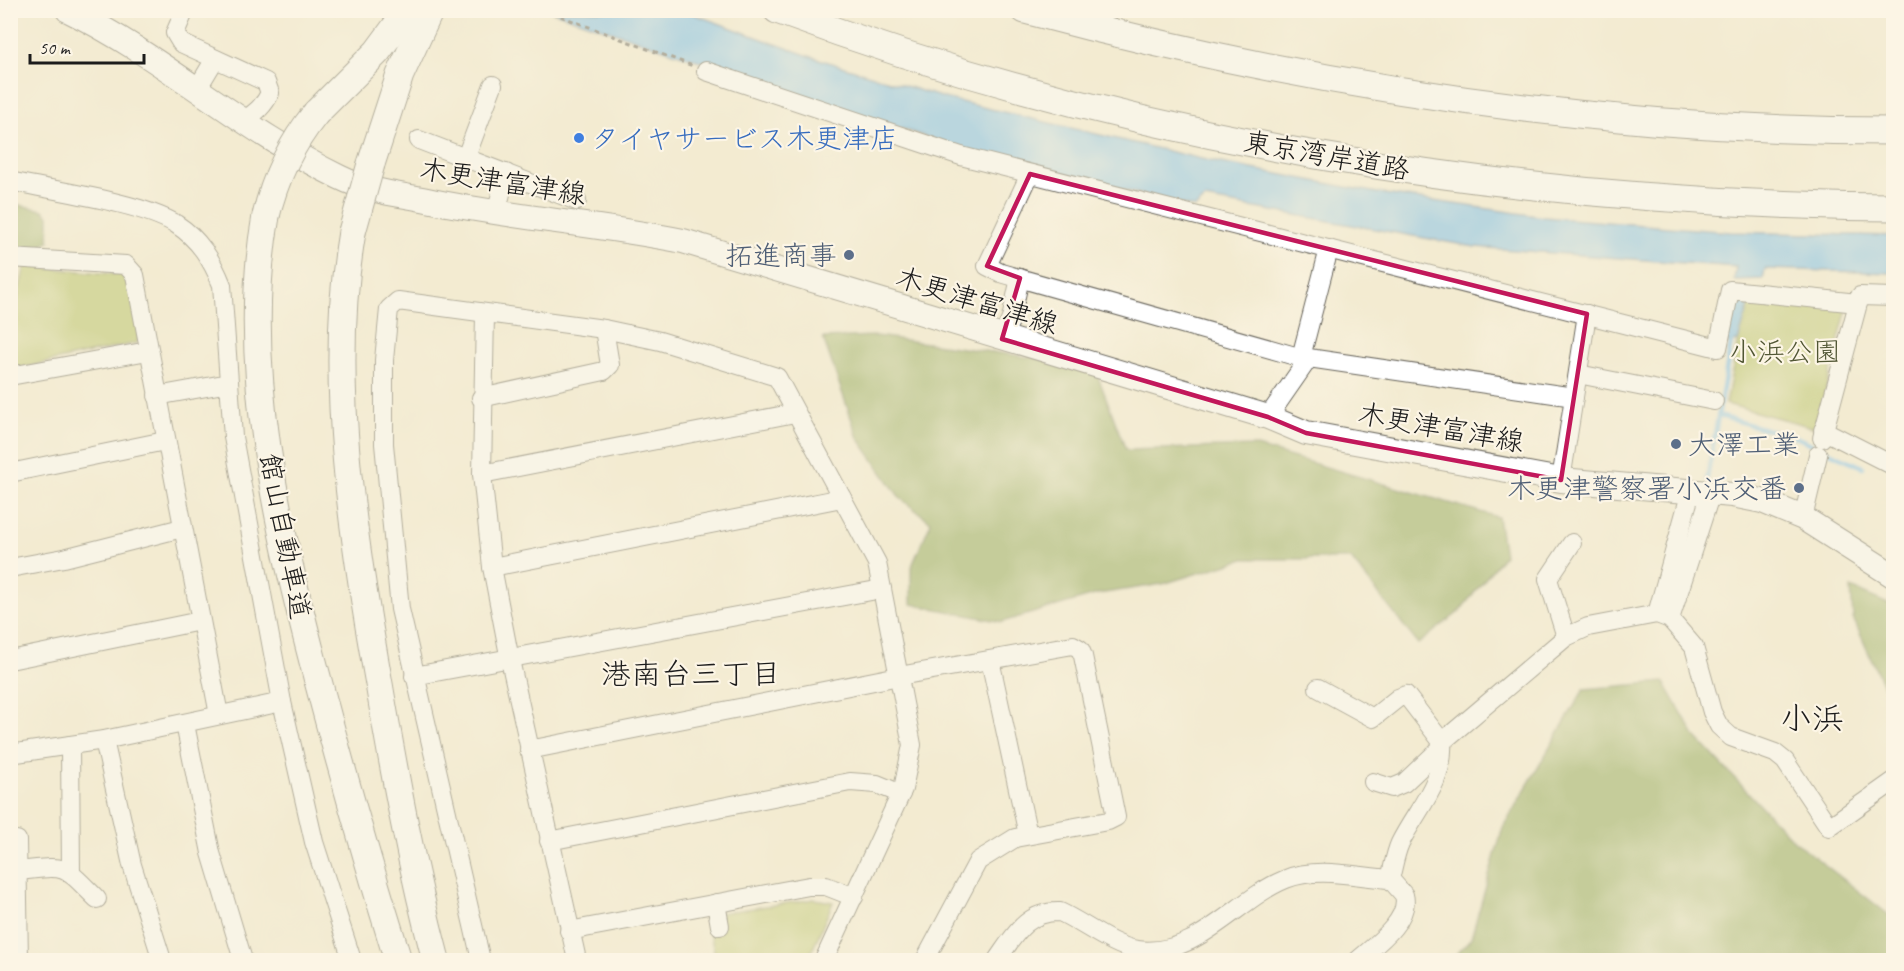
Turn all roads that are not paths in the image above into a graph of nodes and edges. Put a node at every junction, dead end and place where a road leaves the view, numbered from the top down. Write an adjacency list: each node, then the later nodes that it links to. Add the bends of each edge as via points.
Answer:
1 (68, 10): 10 (main road, 木更津富津線)
2 (185, 10): 7 (street, via 176,37 181,44)
3 (408, 10): 93 (highway, 館山自動車道, bridge, via 377,52 316,113 281,167 266,216 260,263 259,340 265,423 277,503 304,627 355,822)
4 (430, 10): 94 (highway, bridge, via 400,75 352,232 343,307 343,373 350,485 370,636)
5 (777, 10): 19 (highway, 東京湾岸道路, via 934,63 1043,94 1220,136 1332,156 1645,198)
6 (1025, 10): 12 (highway, via 1169,47 1416,94 1678,123)
7 (215, 59): 10 (street); 11 (street, via 266,82 270,93 266,101)
8 (706, 71): 16 (street, via 950,152)
9 (493, 86): 14 (street)
10 (197, 89): 11 (main road, 木更津富津線)
11 (245, 120): 20 (main road, 木更津富津線, via 330,172 365,188)
12 (1893, 131)
13 (419, 141): 14 (street)
14 (466, 158): 15 (street)
15 (506, 173): 18 (street); 20 (street)
16 (1030, 174): 21 (street); 23 (street, via 987,266)
17 (10, 181): 34 (street, via 144,210 175,223 193,238 214,265 222,285)
18 (577, 201)
19 (1893, 207)
20 (495, 214): 29 (main road, 木更津富津線, via 683,241)
21 (1329, 249): 26 (street); 31 (street)
22 (10, 258): 30 (street, via 126,265 135,275)
23 (1020, 278): 29 (street); 31 (street)
24 (1893, 297): 25 (street, via 1860,296)
25 (1858, 303): 26 (street, via 1730,290 1718,348); 42 (street)
26 (1587, 314): 32 (street)
27 (485, 315): 28 (street); 37 (street); 62 (street, via 398,301 389,309 384,360 384,444 400,609)
28 (604, 329): 37 (street, via 610,365 604,371); 39 (street, via 660,341 777,377)
29 (1002, 339): 40 (main road, 木更津富津線)
30 (148, 351): 33 (street); 35 (street)
31 (1305, 358): 36 (street); 40 (street)
32 (1578, 374): 36 (street); 38 (street)
33 (10, 376)
34 (229, 383): 35 (street); 65 (street, via 233,437)
35 (157, 396): 41 (street)
36 (1574, 397): 46 (street)
37 (481, 398): 45 (street)
38 (1714, 401)
39 (795, 413): 45 (street); 48 (street)
40 (1268, 417): 46 (main road, 木更津富津線, via 1306,433)
41 (165, 441): 44 (street); 50 (street)
42 (1821, 441): 43 (street); 49 (street)
43 (1893, 466)
44 (10, 473)
45 (482, 474): 52 (street)
46 (1561, 480): 47 (main road, 木更津富津線)
47 (1701, 492): 49 (main road, 木更津富津線, via 1762,501); 56 (street)
48 (842, 498): 52 (street); 55 (street, via 877,563)
49 (1803, 518): 54 (main road, 木更津富津線)
50 (182, 528): 53 (street); 57 (street)
51 (1572, 543): 58 (street, via 1548,579)
52 (492, 567): 60 (street)
53 (10, 568)
54 (1893, 576)
55 (882, 589): 60 (street); 63 (street)
56 (1664, 616): 58 (street, via 1588,627); 73 (street, via 1694,647 1719,726 1731,737 1775,753 1785,761 1829,827)
57 (200, 621): 59 (street); 66 (street)
58 (1566, 637): 70 (street)
59 (10, 660)
60 (510, 660): 62 (street); 71 (street)
61 (990, 660): 63 (street); 76 (street); 76 (street, via 1073,645 1080,649 1117,808 1116,817 1108,821)
62 (414, 676): 95 (street)
63 (899, 676): 71 (street); 75 (street, via 912,745)
64 (1318, 688): 70 (street, via 1373,718 1406,695)
65 (282, 702): 66 (street); 92 (street, via 314,842)
66 (219, 715): 67 (street)
67 (185, 724): 68 (street); 91 (street, via 212,853)
68 (104, 740): 69 (street); 90 (street, via 132,865)
69 (70, 745): 72 (street); 80 (street)
70 (1442, 745): 74 (street, via 1404,783 1392,788); 81 (street, via 1439,777 1399,846)
71 (529, 750): 78 (street)
72 (10, 754)
73 (1893, 781)
74 (1373, 782)
75 (901, 794): 78 (street, via 877,784 850,782); 82 (street)
76 (1028, 835): 98 (street, via 999,846 978,861)
77 (10, 840): 79 (street, via 17,840)
78 (549, 841): 87 (street)
79 (18, 871): 80 (street, via 57,867); 85 (street)
80 (71, 873): 83 (street)
81 (1390, 879): 88 (street, via 1307,873 1286,879); 100 (street, via 1404,895 1405,906 1392,928)
82 (854, 897): 84 (street, via 826,886 809,886); 97 (street)
83 (97, 899)
84 (716, 903): 86 (street); 87 (street)
85 (14, 923): 89 (street)
86 (720, 926)
87 (568, 931): 96 (street)
88 (1173, 953): 99 (street, via 1124,946 1060,912 1048,911 1023,924)
89 (19, 960)
90 (162, 960)
91 (243, 960)
92 (352, 960)
93 (398, 960)
94 (436, 960)
95 (482, 960)
96 (577, 960)
97 (824, 960)
98 (925, 960)
99 (997, 960)
100 (1358, 960)

